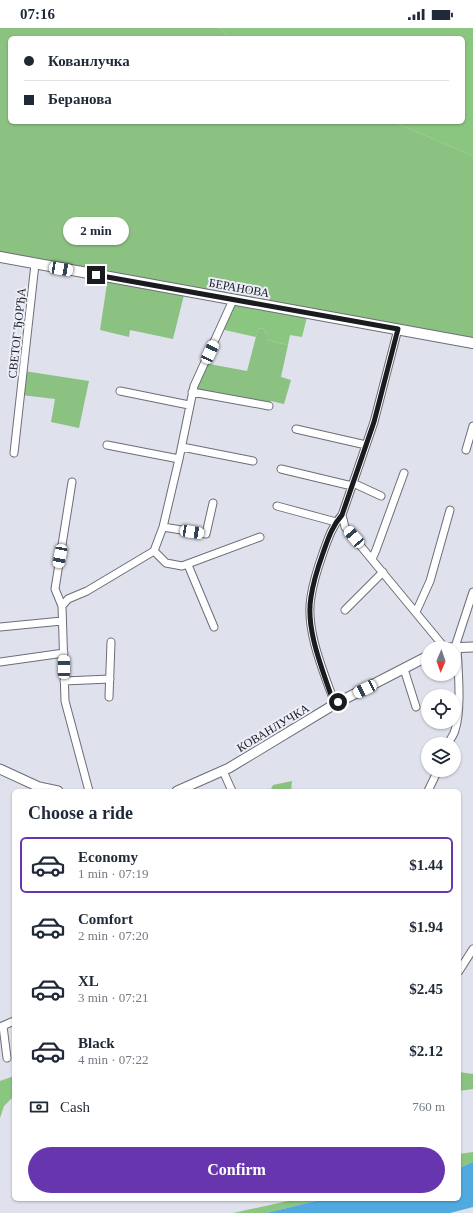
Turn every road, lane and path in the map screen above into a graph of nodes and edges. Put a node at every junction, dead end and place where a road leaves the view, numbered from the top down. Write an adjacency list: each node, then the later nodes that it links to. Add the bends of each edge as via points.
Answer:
1 (0, 257): 2 (main road, БЕРАНОВА)
2 (35, 264): 3 (main road, БЕРАНОВА); 16 (street, СВЕТОГ ЂОРЂА)
3 (233, 300): 4 (main road, БЕРАНОВА); 7 (street)
4 (398, 329): 5 (main road, БЕРАНОВА); 13 (street)
5 (473, 343)
6 (120, 391): 8 (street)
7 (192, 392): 8 (street); 9 (street)
8 (189, 405): 14 (street)
9 (269, 406)
10 (473, 426): 15 (street)
11 (296, 429): 13 (street)
12 (107, 445): 17 (street)
13 (366, 445): 22 (street)
14 (182, 447): 17 (street); 18 (street)
15 (466, 450)
16 (14, 453)
17 (179, 459): 29 (street)
18 (253, 461)
19 (282, 469): 22 (street)
20 (404, 474): 32 (street)
21 (72, 482): 36 (street, via 55,589)
22 (352, 484): 23 (street); 27 (street)
23 (382, 496)
24 (213, 504): 29 (street, via 206,534)
25 (277, 506): 28 (street)
26 (450, 510): 38 (street, via 430,581)
27 (342, 515): 28 (street); 32 (street, via 345,527)
28 (336, 522): 55 (street, via 321,559 310,598 311,623)
29 (163, 527): 31 (street)
30 (260, 537): 33 (street)
31 (154, 551): 33 (street, via 166,563); 36 (street, via 87,591 68,599)
32 (372, 559): 34 (street)
33 (188, 565): 41 (street)
34 (383, 572): 37 (street); 38 (street)
35 (473, 592): 43 (street)
36 (62, 606): 39 (street)
37 (345, 610)
38 (416, 612): 42 (street)
39 (62, 621): 40 (street); 47 (street)
40 (0, 627)
41 (214, 627)
42 (444, 641)
43 (454, 641)
44 (111, 642): 51 (street)
45 (473, 647): 46 (street)
46 (461, 648)
47 (64, 653): 49 (street); 52 (street)
48 (421, 660): 50 (street, КОВАНЛУЧКА)
49 (0, 662)
50 (404, 669): 55 (street, КОВАНЛУЧКА); 56 (street)
51 (110, 678): 52 (street); 54 (street)
52 (64, 681): 62 (street, via 66,705)
53 (457, 681): 57 (street, via 459,695 457,719)
54 (109, 697)
55 (334, 704): 59 (street, КОВАНЛУЧКА)
56 (416, 707)
57 (452, 737)
58 (0, 769): 61 (street)
59 (223, 771): 63 (street, КОВАНЛУЧКА); 64 (street)
60 (435, 777): 65 (street)
61 (48, 789)
62 (88, 789)
63 (182, 789)
64 (231, 789)
65 (429, 789)
66 (473, 949): 67 (street)
67 (461, 968)
68 (12, 1022): 69 (street)
69 (1, 1027): 70 (street)
70 (7, 1058)

